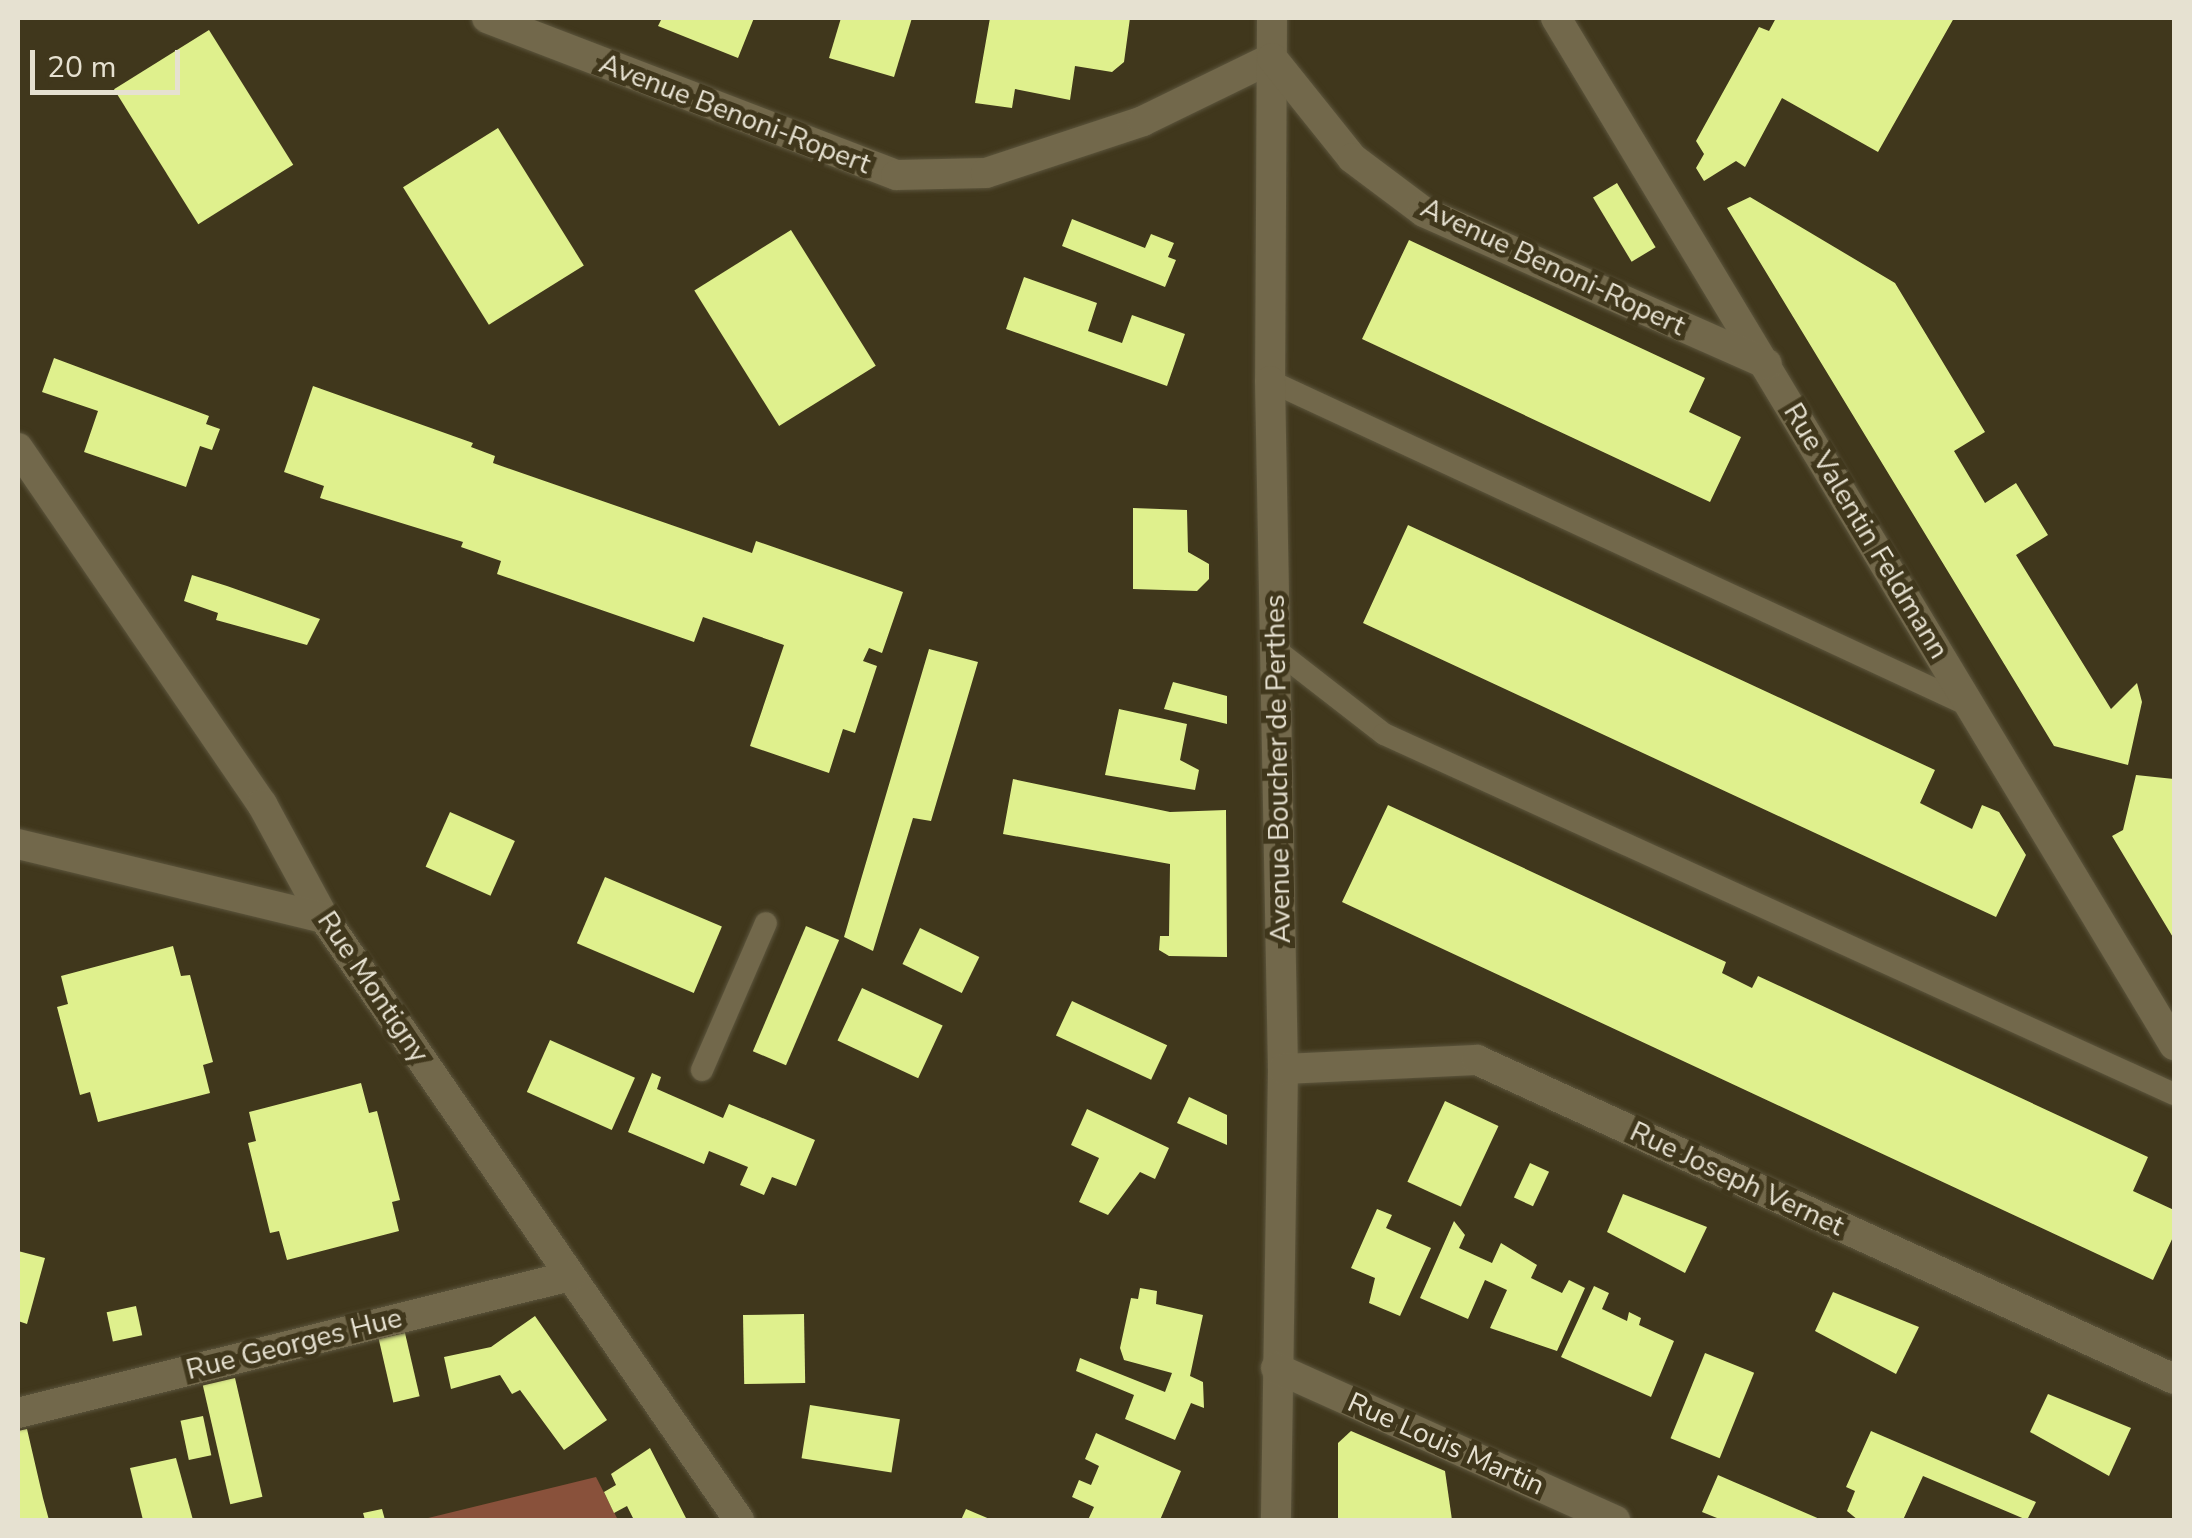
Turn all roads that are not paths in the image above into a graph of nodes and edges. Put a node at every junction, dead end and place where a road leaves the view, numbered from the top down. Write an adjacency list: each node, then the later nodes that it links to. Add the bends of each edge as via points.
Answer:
1 (487, 18): 4 (street, Avenue Benoni-Ropert, via 896,175 986,173 1144,120)
2 (1272, 18): 4 (street, Avenue Boucher de Perthes)
3 (1556, 18): 5 (street, Rue Valentin Feldmann)
4 (1272, 58): 5 (street, Avenue Benoni-Ropert, via 1352,158 1424,212); 6 (street, Avenue Boucher de Perthes)
5 (1767, 364): 9 (street, Rue Valentin Feldmann)
6 (1270, 380): 8 (street, Avenue Boucher de Perthes); 9 (lane)
7 (18, 448): 11 (street, Rue Montigny, via 262,804)
8 (1276, 650): 14 (street, Avenue Boucher de Perthes); 16 (lane, via 1384,734)
9 (1968, 706): 13 (street, Rue Valentin Feldmann)
10 (18, 844): 11 (street)
11 (324, 918): 17 (street, Rue Montigny)
12 (766, 922): 15 (lane)
13 (2174, 1045)
14 (1283, 1068): 18 (street, Avenue Boucher de Perthes); 19 (street, Rue Joseph Vernet, via 1477,1060)
15 (702, 1070)
16 (2174, 1094)
17 (570, 1276): 20 (street, Rue Georges Hue); 21 (street, Rue Montigny)
18 (1276, 1368): 22 (street, Avenue Boucher de Perthes); 23 (street, Rue Louis Martin)
19 (2174, 1378)
20 (18, 1413)
21 (739, 1520)
22 (1276, 1520)
23 (1615, 1520)

